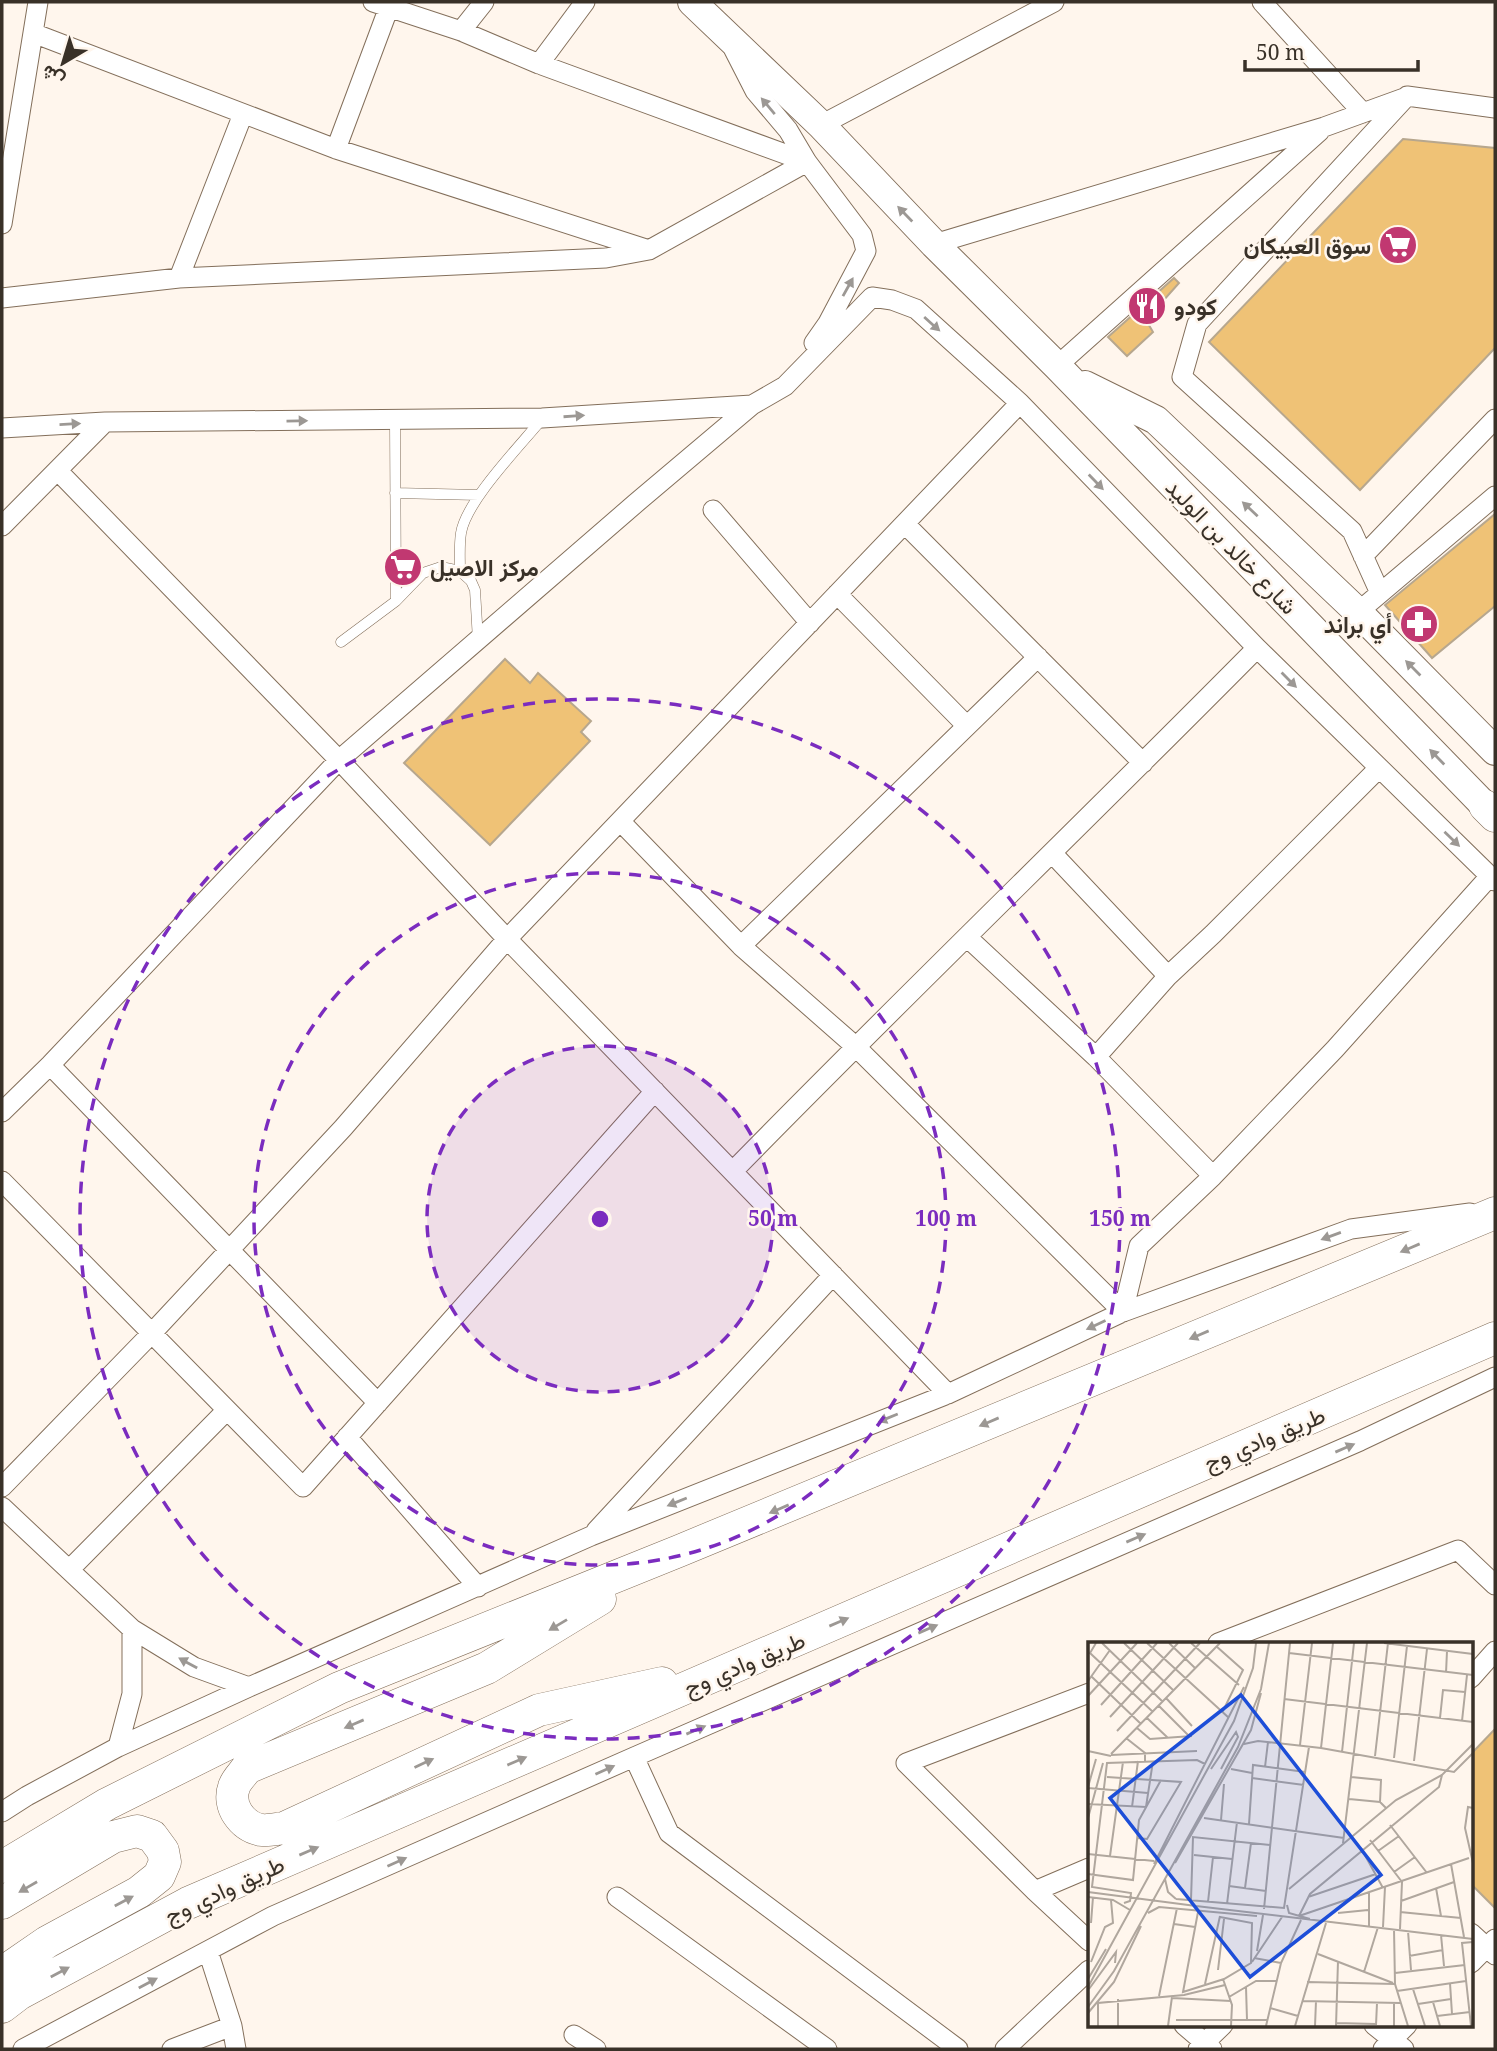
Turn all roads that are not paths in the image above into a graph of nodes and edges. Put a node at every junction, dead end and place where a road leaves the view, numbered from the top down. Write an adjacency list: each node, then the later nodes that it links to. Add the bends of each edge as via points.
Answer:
1 (38, 2): 9 (street)
2 (484, 2): 8 (street)
3 (584, 2): 11 (street)
4 (692, 2): 10 (street, شارع خالد بن الوليد)
5 (1054, 2): 16 (street)
6 (1262, 2): 14 (street)
7 (381, 4): 8 (street); 18 (street)
8 (461, 31): 11 (street)
9 (33, 33): 15 (street); 20 (street)
10 (726, 34): 16 (street, شارع خالد بن الوليد); 19 (street, one-way to 10, via 788,130 755,91)
11 (539, 64): 19 (street)
12 (1407, 96): 13 (street); 14 (street); 41 (street, via 1197,324 1182,377 1352,531)
13 (1495, 107)
14 (1363, 113): 17 (street)
15 (243, 114): 18 (street); 23 (street)
16 (821, 125): 21 (street, شارع خالد بن الوليد, one-way to 16)
17 (1324, 127): 21 (street); 25 (street)
18 (336, 149): 22 (street)
19 (807, 162): 22 (street); 26 (street, one-way to 19, via 828,323 866,251 862,234)
20 (2, 224)
21 (934, 244): 25 (street, شارع خالد بن الوليد)
22 (649, 250): 23 (street, via 606,258)
23 (179, 278): 24 (street)
24 (2, 298)
25 (1062, 371): 46 (street, one-way to 25, via 1156,421); 57 (street, شارع خالد بن الوليد, one-way to 25)
26 (785, 386): 27 (street, one-way to 27, via 872,298 916,310); 28 (street)
27 (1020, 403): 39 (street); 50 (street, one-way to 50)
28 (752, 405): 29 (street, one-way to 28); 48 (street)
29 (542, 418): 31 (street); 36 (lane)
30 (1495, 419): 41 (street)
31 (395, 420): 32 (street, one-way to 31); 35 (lane)
32 (105, 422): 33 (street, one-way to 32); 34 (street)
33 (2, 428)
34 (58, 471): 40 (street); 54 (street)
35 (395, 493): 36 (lane); 45 (lane)
36 (479, 495): 42 (lane, via 461,532)
37 (1495, 496): 43 (street)
38 (713, 510): 47 (street)
39 (905, 524): 44 (street); 51 (street)
40 (2, 526)
41 (1363, 556): 43 (street)
42 (460, 571): 45 (lane, via 441,567 423,573); 48 (lane, via 475,590)
43 (1380, 593): 46 (street)
44 (837, 594): 47 (street); 52 (street)
45 (396, 601): 49 (lane)
46 (1358, 612): 53 (street, one-way to 46)
47 (810, 623): 58 (street)
48 (478, 640): 54 (street)
49 (341, 642)
50 (1257, 648): 55 (street); 56 (street, one-way to 56)
51 (1038, 657): 52 (street); 55 (street)
52 (967, 726): 63 (street)
53 (1495, 751)
54 (339, 760): 62 (street); 67 (street)
55 (1143, 763): 59 (street)
56 (1379, 768): 60 (street, one-way to 60); 64 (street)
57 (1490, 811)
58 (620, 821): 62 (street); 63 (street)
59 (1052, 853): 61 (street); 64 (street)
60 (1493, 878): 71 (street)
61 (968, 938): 65 (street); 66 (street)
62 (507, 939): 68 (street); 74 (street)
63 (741, 946): 65 (street)
64 (1168, 976): 66 (street)
65 (855, 1046): 70 (street); 76 (street)
66 (1096, 1057): 71 (street)
67 (50, 1065): 69 (street); 74 (street)
68 (655, 1091): 70 (street); 81 (street)
69 (2, 1112)
70 (733, 1171): 75 (street)
71 (1213, 1176): 76 (street, via 1139,1246)
72 (2, 1181): 77 (street)
73 (1495, 1211): 76 (street, one-way to 76, via 1351,1229); 87 (main road, one-way to 87)
74 (229, 1250): 77 (street); 81 (street)
75 (833, 1275): 80 (street); 86 (street)
76 (1123, 1312): 80 (street, one-way to 80)
77 (152, 1333): 82 (street); 84 (street)
78 (1495, 1338): 94 (main road, طريق وادي وج, one-way to 78)
79 (1495, 1377): 99 (street, one-way to 79, via 1360,1441)
80 (948, 1394): 86 (street, one-way to 86)
81 (378, 1402): 83 (street)
82 (227, 1410): 83 (street, via 303,1487); 88 (street)
83 (347, 1437): 90 (street)
84 (2, 1487)
85 (2, 1507): 88 (street)
86 (591, 1536): 90 (street)
87 (679, 1551): 94 (main road, one-way to 94, via 487,1668 247,1768 234,1784 231,1799 236,1813 250,1827 264,1831 284,1828 539,1710); 101 (main road, via 310,1701 107,1804)
88 (69, 1570): 91 (street)
89 (1495, 1585): 92 (street, via 1458,1550)
90 (478, 1587): 96 (street)
91 (132, 1629): 96 (street, one-way to 91, via 194,1667); 98 (street, via 132,1693)
92 (1221, 1642)
93 (1495, 1651): 95 (street)
94 (731, 1668): 113 (main road, طريق وادي وج, one-way to 94, via 188,1903)
95 (1472, 1677)
96 (249, 1687): 98 (street)
97 (1088, 1693): 103 (street, via 906,1763)
98 (118, 1747): 100 (street)
99 (634, 1757): 109 (street, one-way to 99, via 273,1916); 127 (street, via 669,1833)
100 (2, 1812)
101 (2, 1867)
102 (1088, 1868): 103 (street)
103 (1035, 1891): 107 (street)
104 (617, 1897): 120 (street)
105 (2, 1903): 112 (main road, one-way to 105, via 47,1942 139,1892 159,1875 165,1862 163,1851 152,1836 136,1831 113,1837)
106 (1472, 1934): 108 (street)
107 (1088, 1940)
108 (1492, 1947): 110 (street)
109 (208, 1951): 114 (street); 124 (street, one-way to 109)
110 (1472, 1962)
111 (1088, 1970): 128 (street)
112 (2, 1973)
113 (2, 2007)
114 (232, 2026): 125 (street); 126 (street)
115 (1185, 2026): 122 (street)
116 (1222, 2026): 122 (street)
117 (1375, 2026): 121 (street)
118 (1406, 2026): 121 (street)
119 (574, 2035): 123 (street)
120 (814, 2045)
121 (1393, 2046)
122 (1205, 2047)
123 (593, 2048)
124 (23, 2049)
125 (172, 2049)
126 (236, 2049)
127 (958, 2049)
128 (1005, 2049)

